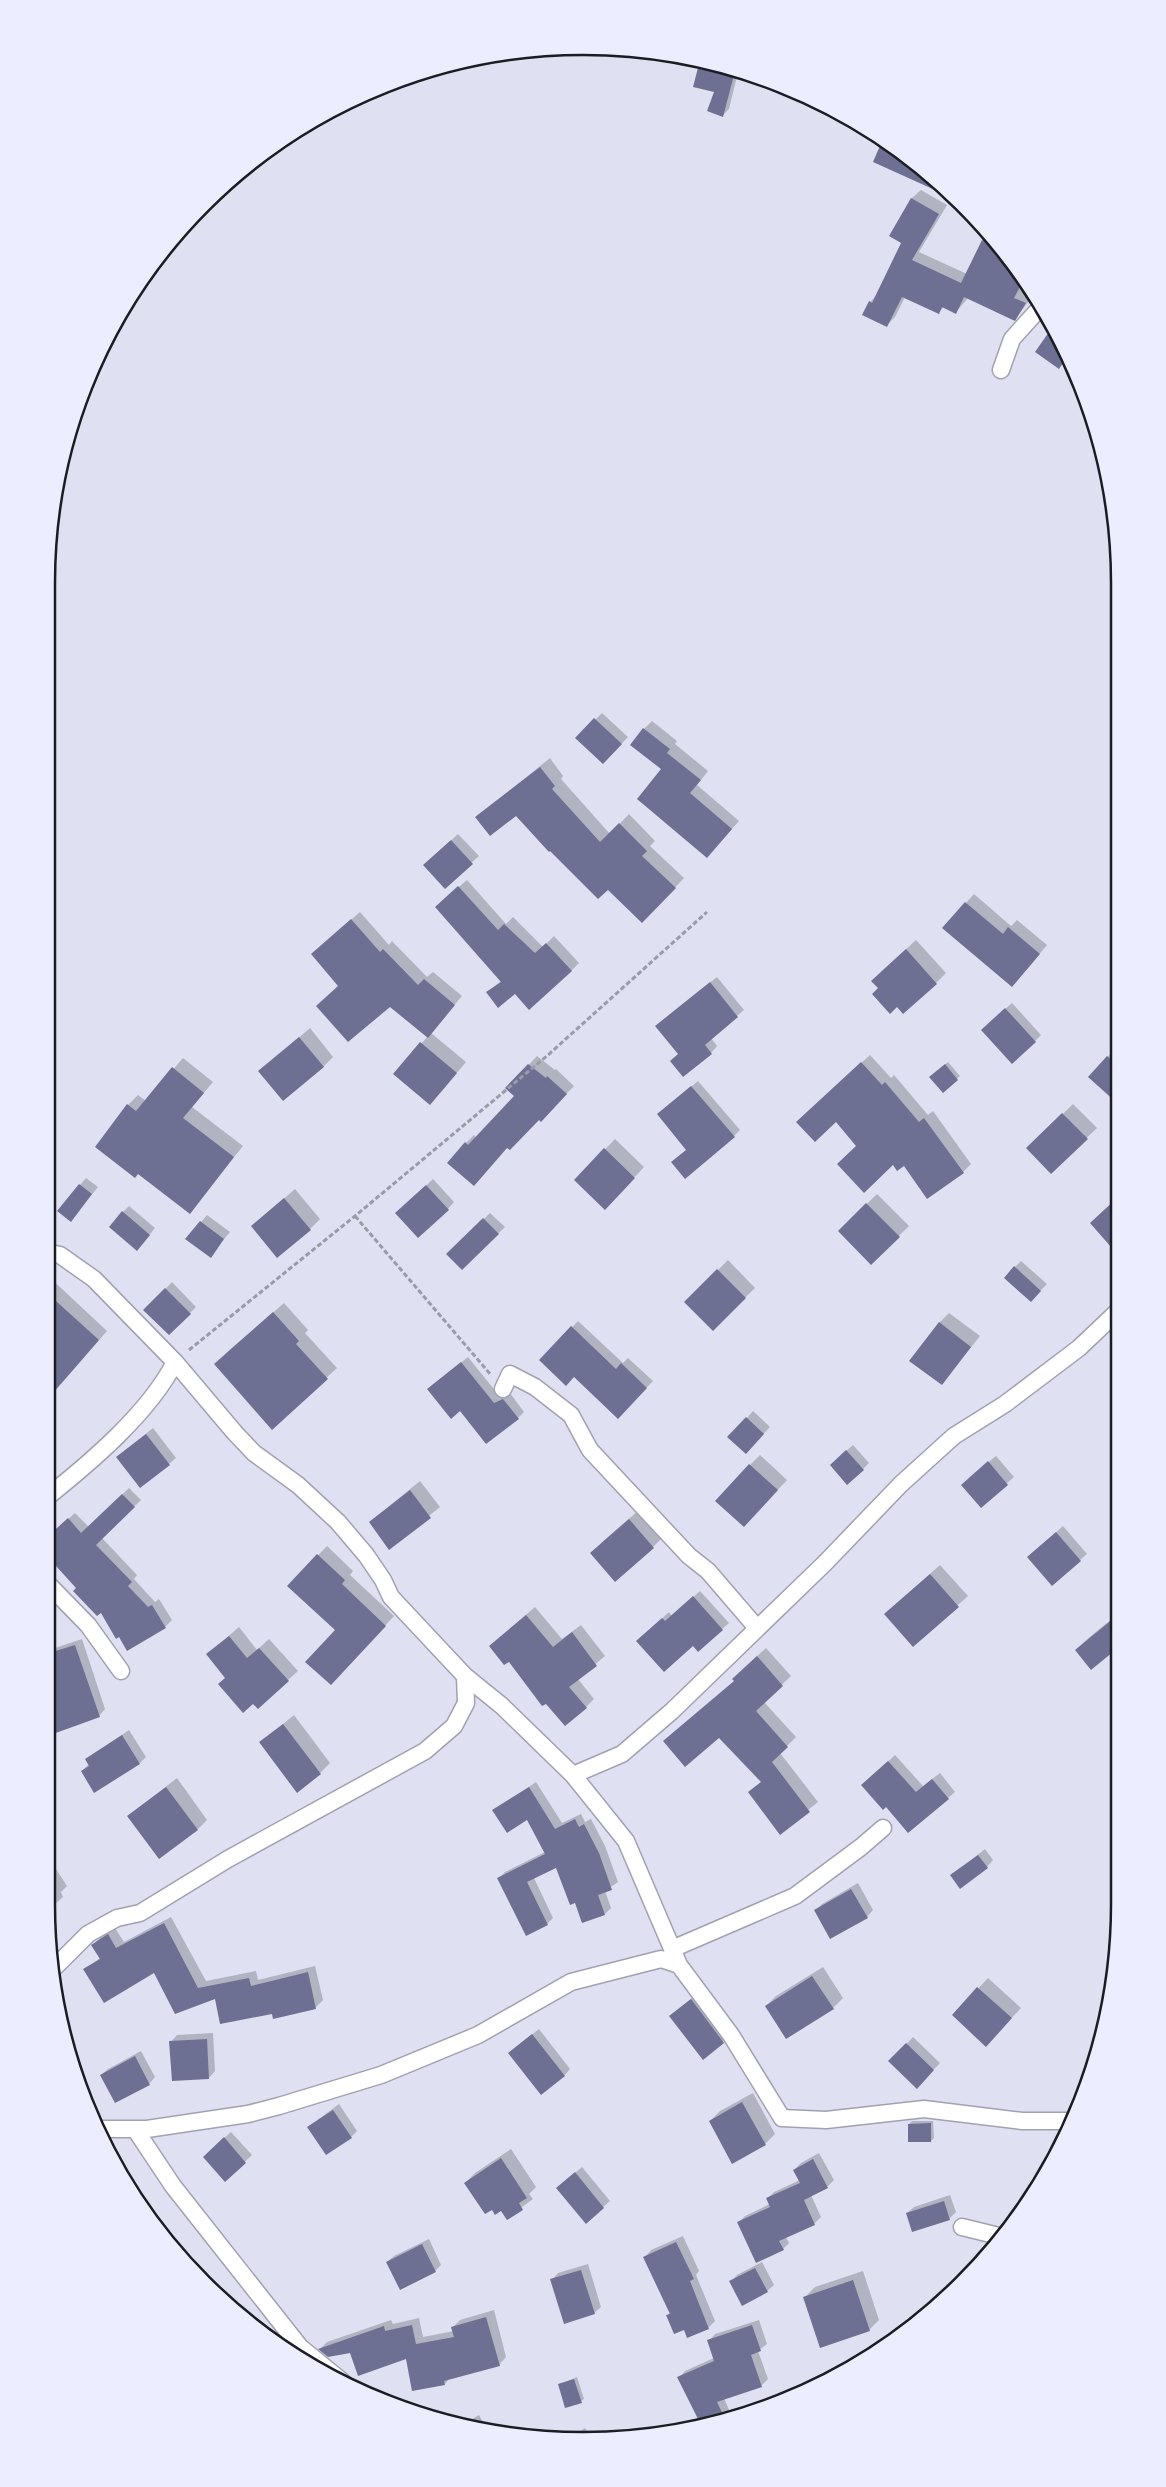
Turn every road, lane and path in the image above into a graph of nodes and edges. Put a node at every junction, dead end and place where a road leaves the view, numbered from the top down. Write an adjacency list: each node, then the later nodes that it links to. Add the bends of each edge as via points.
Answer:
1 (1036, 313): 2 (street, via 1012,339)
2 (1001, 370)
3 (706, 912): 4 (path, via 548,1056)
4 (355, 1216): 7 (path); 8 (path)
5 (55, 1254): 7 (street, via 94,1279)
6 (1111, 1318): 11 (street, via 1079,1348 948,1442 901,1484)
7 (175, 1362): 9 (street, via 164,1384 143,1410); 13 (street, via 254,1453 298,1485 338,1522 366,1555 391,1597)
8 (503, 1389): 11 (street, via 510,1374 535,1387 571,1415 590,1450 689,1556 708,1571)
9 (55, 1490)
10 (55, 1591): 12 (street, via 88,1625)
11 (757, 1628): 14 (street, via 672,1711 622,1754)
12 (121, 1671)
13 (465, 1676): 14 (street, via 502,1706); 17 (street, via 466,1703 454,1726 425,1750 228,1859 140,1913 117,1918 88,1934)
14 (573, 1775): 16 (street, via 626,1841)
15 (883, 1828): 16 (street, via 795,1896)
16 (672, 1949): 18 (street)
17 (59, 1963)
18 (679, 1966): 19 (street, via 731,2035 782,2118 826,2120 924,2108 1022,2121); 21 (street, via 661,1959 571,1982 478,2035 381,2075 298,2100 248,2114)
19 (1064, 2121)
20 (105, 2129): 21 (street)
21 (135, 2129): 24 (street, via 173,2186 300,2347)
22 (962, 2227): 23 (street)
23 (994, 2235)
24 (311, 2356)

